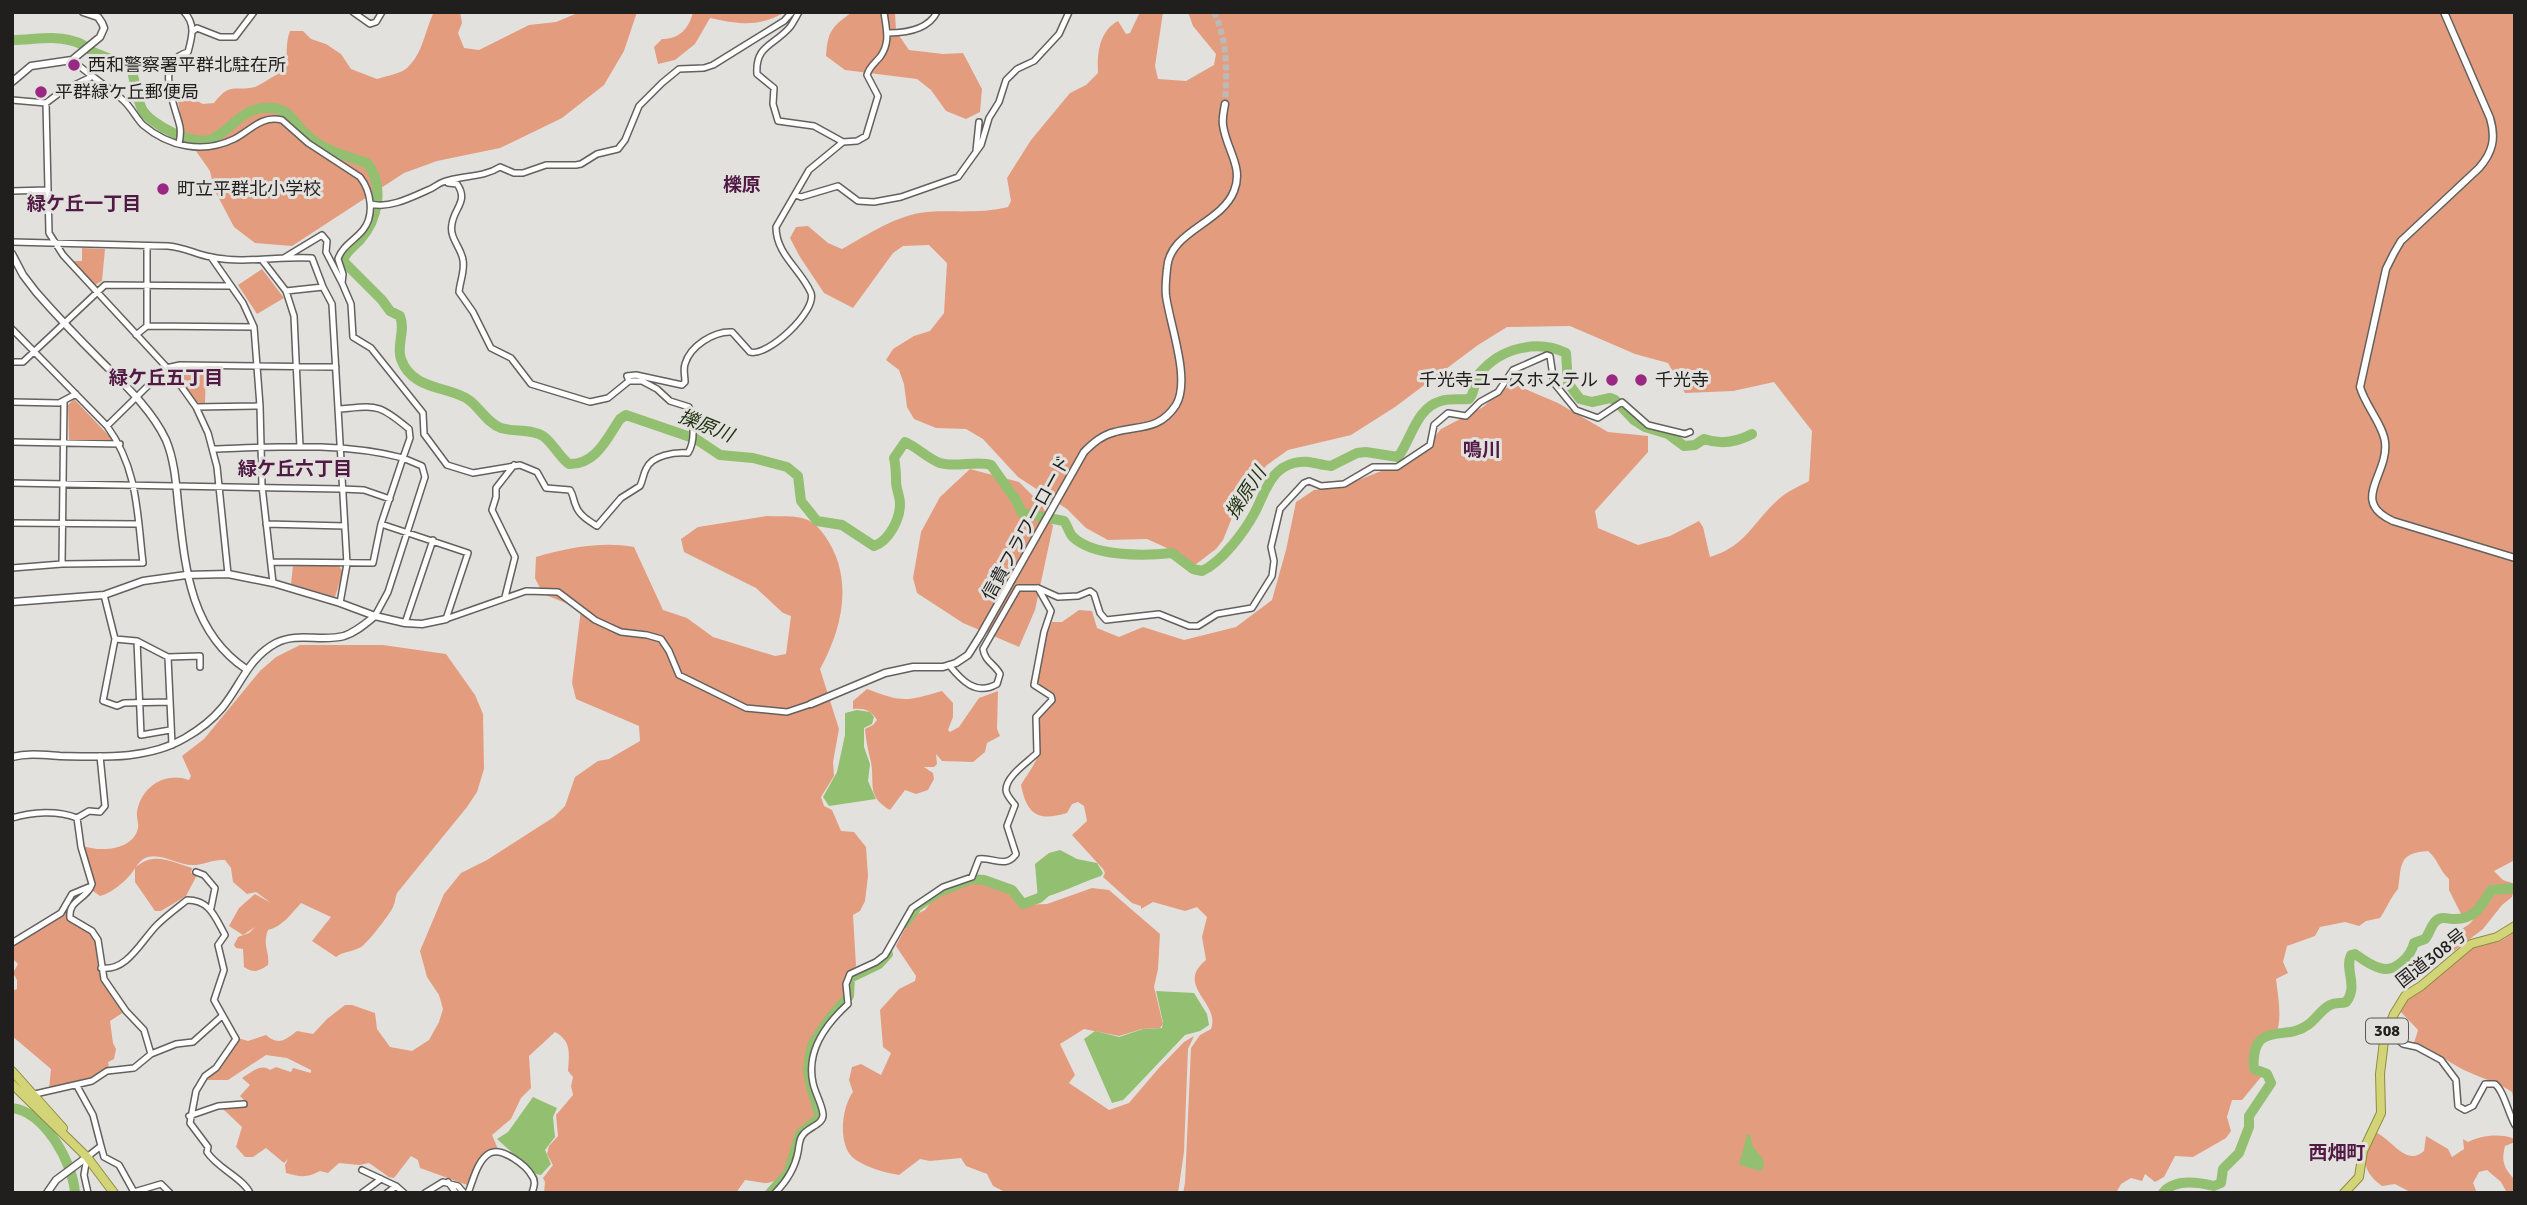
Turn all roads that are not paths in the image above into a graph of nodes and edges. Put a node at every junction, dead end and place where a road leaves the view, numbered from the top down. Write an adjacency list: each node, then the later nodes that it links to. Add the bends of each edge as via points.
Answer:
1 (83, 12): 14 (street, via 98,17 104,28)
2 (184, 12): 12 (street)
3 (254, 12): 12 (street, via 235,37 197,28)
4 (354, 12): 5 (street, via 370,24)
5 (382, 12)
6 (792, 12): 24 (street, via 713,65 679,69 639,106 618,149 597,153 582,164 546,165 523,173 500,167 439,183)
7 (799, 12): 22 (street, via 790,27 759,54 757,74 774,88 772,104 778,121 814,126)
8 (884, 12): 13 (street)
9 (937, 12): 13 (street, via 922,28)
10 (1069, 12): 23 (street, via 1059,34 1034,61 1006,80)
11 (2444, 12): 88 (street, via 2490,118 2493,142 2479,168 2401,241 2386,269 2360,387 2385,438 2371,497 2376,510 2393,521)
12 (193, 31): 21 (street, via 188,52 170,66 168,80)
13 (888, 33): 22 (street, via 887,44 868,69 878,96 867,133 862,139)
14 (75, 58): 15 (street); 16 (street, via 31,66)
15 (92, 77): 18 (street); 21 (street, via 125,101 143,125)
16 (12, 82)
17 (12, 100): 18 (street)
18 (46, 103): 25 (street)
19 (1225, 104): 107 (street, 信貴フラワーロード, via 1223,124 1238,172 1235,189 1228,203 1175,245 1167,258 1165,293 1183,378 1180,398 1160,421 1114,432 1084,452 972,650)
20 (979, 122): 23 (street)
21 (180, 138): 28 (street, via 186,148 209,148 234,139 259,122 282,120 308,144 360,177)
22 (843, 142): 27 (street, via 809,170)
23 (975, 155): 27 (street, via 956,179 901,197 858,201 834,186)
24 (432, 189): 28 (street, via 391,204); 53 (street, via 451,183 462,190 451,228 464,263 459,292 491,348 511,358 531,384 572,398 608,398)
25 (47, 190): 26 (street); 30 (street, via 49,233)
26 (12, 191)
27 (796, 195): 53 (street, via 776,228 782,252 812,297 792,328 757,354 732,332 712,337 687,359 682,386 636,375 627,376)
28 (374, 205): 36 (street, via 365,228 339,255)
29 (12, 242): 30 (street)
30 (57, 244): 31 (street); 41 (street)
31 (148, 247): 33 (street, via 187,248); 37 (street)
32 (12, 254): 42 (street, via 23,275)
33 (211, 257): 35 (street); 38 (street)
34 (283, 259): 35 (street); 36 (street, via 322,235); 39 (street, via 312,258)
35 (262, 260): 40 (street)
36 (342, 283): 71 (street, via 351,303 353,337 371,348 423,413 424,434 443,461 473,473)
37 (147, 286): 38 (street); 41 (street, via 104,285); 43 (street)
38 (230, 286): 44 (street)
39 (323, 287): 40 (street); 50 (street, via 332,304)
40 (286, 291): 52 (street, via 294,316)
41 (97, 293): 42 (street); 46 (street)
42 (64, 323): 47 (street); 55 (street)
43 (147, 326): 44 (street); 46 (street)
44 (254, 327): 49 (street)
45 (12, 329): 47 (street)
46 (136, 335): 51 (street)
47 (33, 352): 48 (street, via 23,362); 54 (street)
48 (12, 362)
49 (256, 367): 51 (street); 52 (street); 58 (street)
50 (336, 367): 52 (street); 60 (street)
51 (166, 368): 55 (street); 59 (street)
52 (298, 368): 67 (street)
53 (629, 381): 71 (street, via 642,381 670,401 689,407 692,447 688,453 677,452 650,463 640,486 621,498 597,526 586,519 569,490 546,488 537,472)
54 (76, 394): 57 (street); 61 (street)
55 (136, 397): 61 (street); 77 (street, via 166,440)
56 (12, 402): 57 (street)
57 (64, 402): 64 (street)
58 (260, 406): 59 (street); 66 (street)
59 (196, 407): 69 (street)
60 (339, 408): 68 (street); 70 (street, via 376,406 396,418 408,429 410,438)
61 (107, 426): 65 (street)
62 (1690, 432): 96 (street, via 1648,425 1622,402 1598,418 1580,412 1554,383 1547,355 1513,370 1498,393 1466,416 1448,413 1434,425 1430,445 1399,466 1373,467 1344,484 1304,483 1280,509 1271,547 1272,576 1247,611 1217,614 1198,626 1159,614 1106,620 1090,592 1058,597)
63 (12, 442): 64 (street)
64 (65, 443): 65 (street); 73 (street)
65 (120, 444): 74 (street)
66 (262, 447): 67 (street); 69 (street); 76 (street)
67 (300, 447): 68 (street)
68 (341, 448): 70 (street); 78 (street)
69 (213, 449): 75 (street)
70 (403, 458): 79 (street); 86 (street, via 422,466 425,477)
71 (514, 466): 98 (street, via 496,488 492,510 515,556)
72 (12, 483): 73 (street)
73 (64, 483): 74 (street); 81 (street)
74 (134, 485): 77 (street); 82 (street)
75 (218, 486): 76 (street); 77 (street); 93 (street)
76 (262, 486): 78 (street); 83 (street)
77 (176, 487): 94 (street)
78 (342, 489): 79 (street, via 364,490); 85 (street)
79 (390, 499): 84 (street)
80 (12, 523): 81 (street)
81 (62, 524): 82 (street); 90 (street)
82 (138, 524): 90 (street, via 143,563)
83 (266, 524): 85 (street); 89 (street)
84 (381, 524): 86 (street); 91 (street, via 373,563)
85 (345, 526): 91 (street)
86 (406, 532): 87 (street); 101 (street, via 388,592)
87 (433, 540): 102 (street, via 468,553); 103 (street)
88 (2515, 558)
89 (272, 562): 91 (street); 95 (street)
90 (62, 564): 92 (street)
91 (347, 564): 100 (street)
92 (12, 568)
93 (228, 574): 94 (street); 95 (street)
94 (186, 575): 97 (street, via 143,581); 109 (street, via 218,646)
95 (273, 583): 100 (street)
96 (1038, 588): 107 (street, via 1018,588 983,649 1000,674 997,684 977,689); 155 (street, via 1051,611 1034,685 1052,700 1036,717 1037,753 1006,788 1015,805 1007,827 1016,854 1004,863 979,859 972,877 943,887 912,908 885,955 850,974 848,1004 833,1018 812,1055 810,1069 821,1121 802,1134 792,1171)
97 (104, 595): 99 (street); 104 (street)
98 (505, 597): 102 (street); 112 (street, via 537,589 558,592 595,620 621,632 656,636 665,643 680,675 746,708 787,712)
99 (12, 602)
100 (340, 603): 101 (street)
101 (375, 616): 103 (street); 109 (street, via 341,636 284,640)
102 (446, 619): 103 (street)
103 (405, 623)
104 (115, 639): 105 (street); 111 (street, via 103,702)
105 (136, 641): 106 (street); 111 (street)
106 (168, 657): 108 (street, via 200,656); 110 (street)
107 (949, 665): 112 (street, via 892,670)
108 (200, 667)
109 (246, 668): 114 (street, via 214,716)
110 (169, 702): 111 (street); 113 (street)
111 (138, 704): 113 (street, via 141,735)
112 (811, 704)
113 (170, 730): 114 (street)
114 (172, 745): 115 (street, via 150,752)
115 (100, 756): 116 (street); 118 (street, via 105,806)
116 (12, 757)
117 (12, 818): 118 (street, via 48,813)
118 (77, 818): 120 (street)
119 (196, 872): 121 (street, via 215,888)
120 (92, 884): 123 (street, via 72,894 61,913); 124 (street, via 69,911 73,921 98,940)
121 (211, 908): 124 (street, via 187,900 125,960 110,969); 125 (street, via 225,935 218,945 223,975 214,1000)
122 (2515, 926): 126 (highway, 国道308号 / 308, via 2497,937 2470,944 2410,992)
123 (12, 943)
124 (101, 968): 127 (street, via 126,1011 144,1030)
125 (222, 1016): 127 (street, via 193,1042); 133 (street, via 236,1039 199,1083)
126 (2387, 1030): 134 (street, via 2403,1044 2441,1060 2456,1080 2461,1108 2469,1109 2485,1084 2495,1084); 142 (highway, 国道308号 / 308, via 2380,1074 2381,1113 2363,1151 2359,1177)
127 (151, 1054): 130 (street, via 134,1068 107,1071)
128 (12, 1071): 131 (highway)
129 (13, 1086): 136 (highway)
130 (76, 1086): 131 (street); 135 (street, via 93,1115)
131 (35, 1094): 136 (highway)
132 (244, 1104): 133 (street, via 218,1106)
133 (189, 1116): 147 (street, via 212,1160)
134 (2515, 1125)
135 (101, 1146): 137 (street); 146 (street, via 104,1157 119,1165 134,1192 161,1184)
136 (80, 1150): 137 (highway)
137 (87, 1157): 143 (street); 144 (street, via 83,1175); 145 (highway)
138 (362, 1170): 139 (street)
139 (381, 1180): 141 (street); 148 (street)
140 (448, 1182): 151 (street); 152 (street); 153 (street)
141 (396, 1186): 149 (street); 150 (street)
142 (2347, 1192)
143 (47, 1193)
144 (88, 1193)
145 (114, 1193)
146 (170, 1193)
147 (250, 1193)
148 (362, 1193)
149 (387, 1193)
150 (404, 1193)
151 (425, 1193)
152 (456, 1193)
153 (466, 1193): 154 (street, via 481,1163 489,1153 498,1151 532,1176)
154 (533, 1193)
155 (775, 1193)

